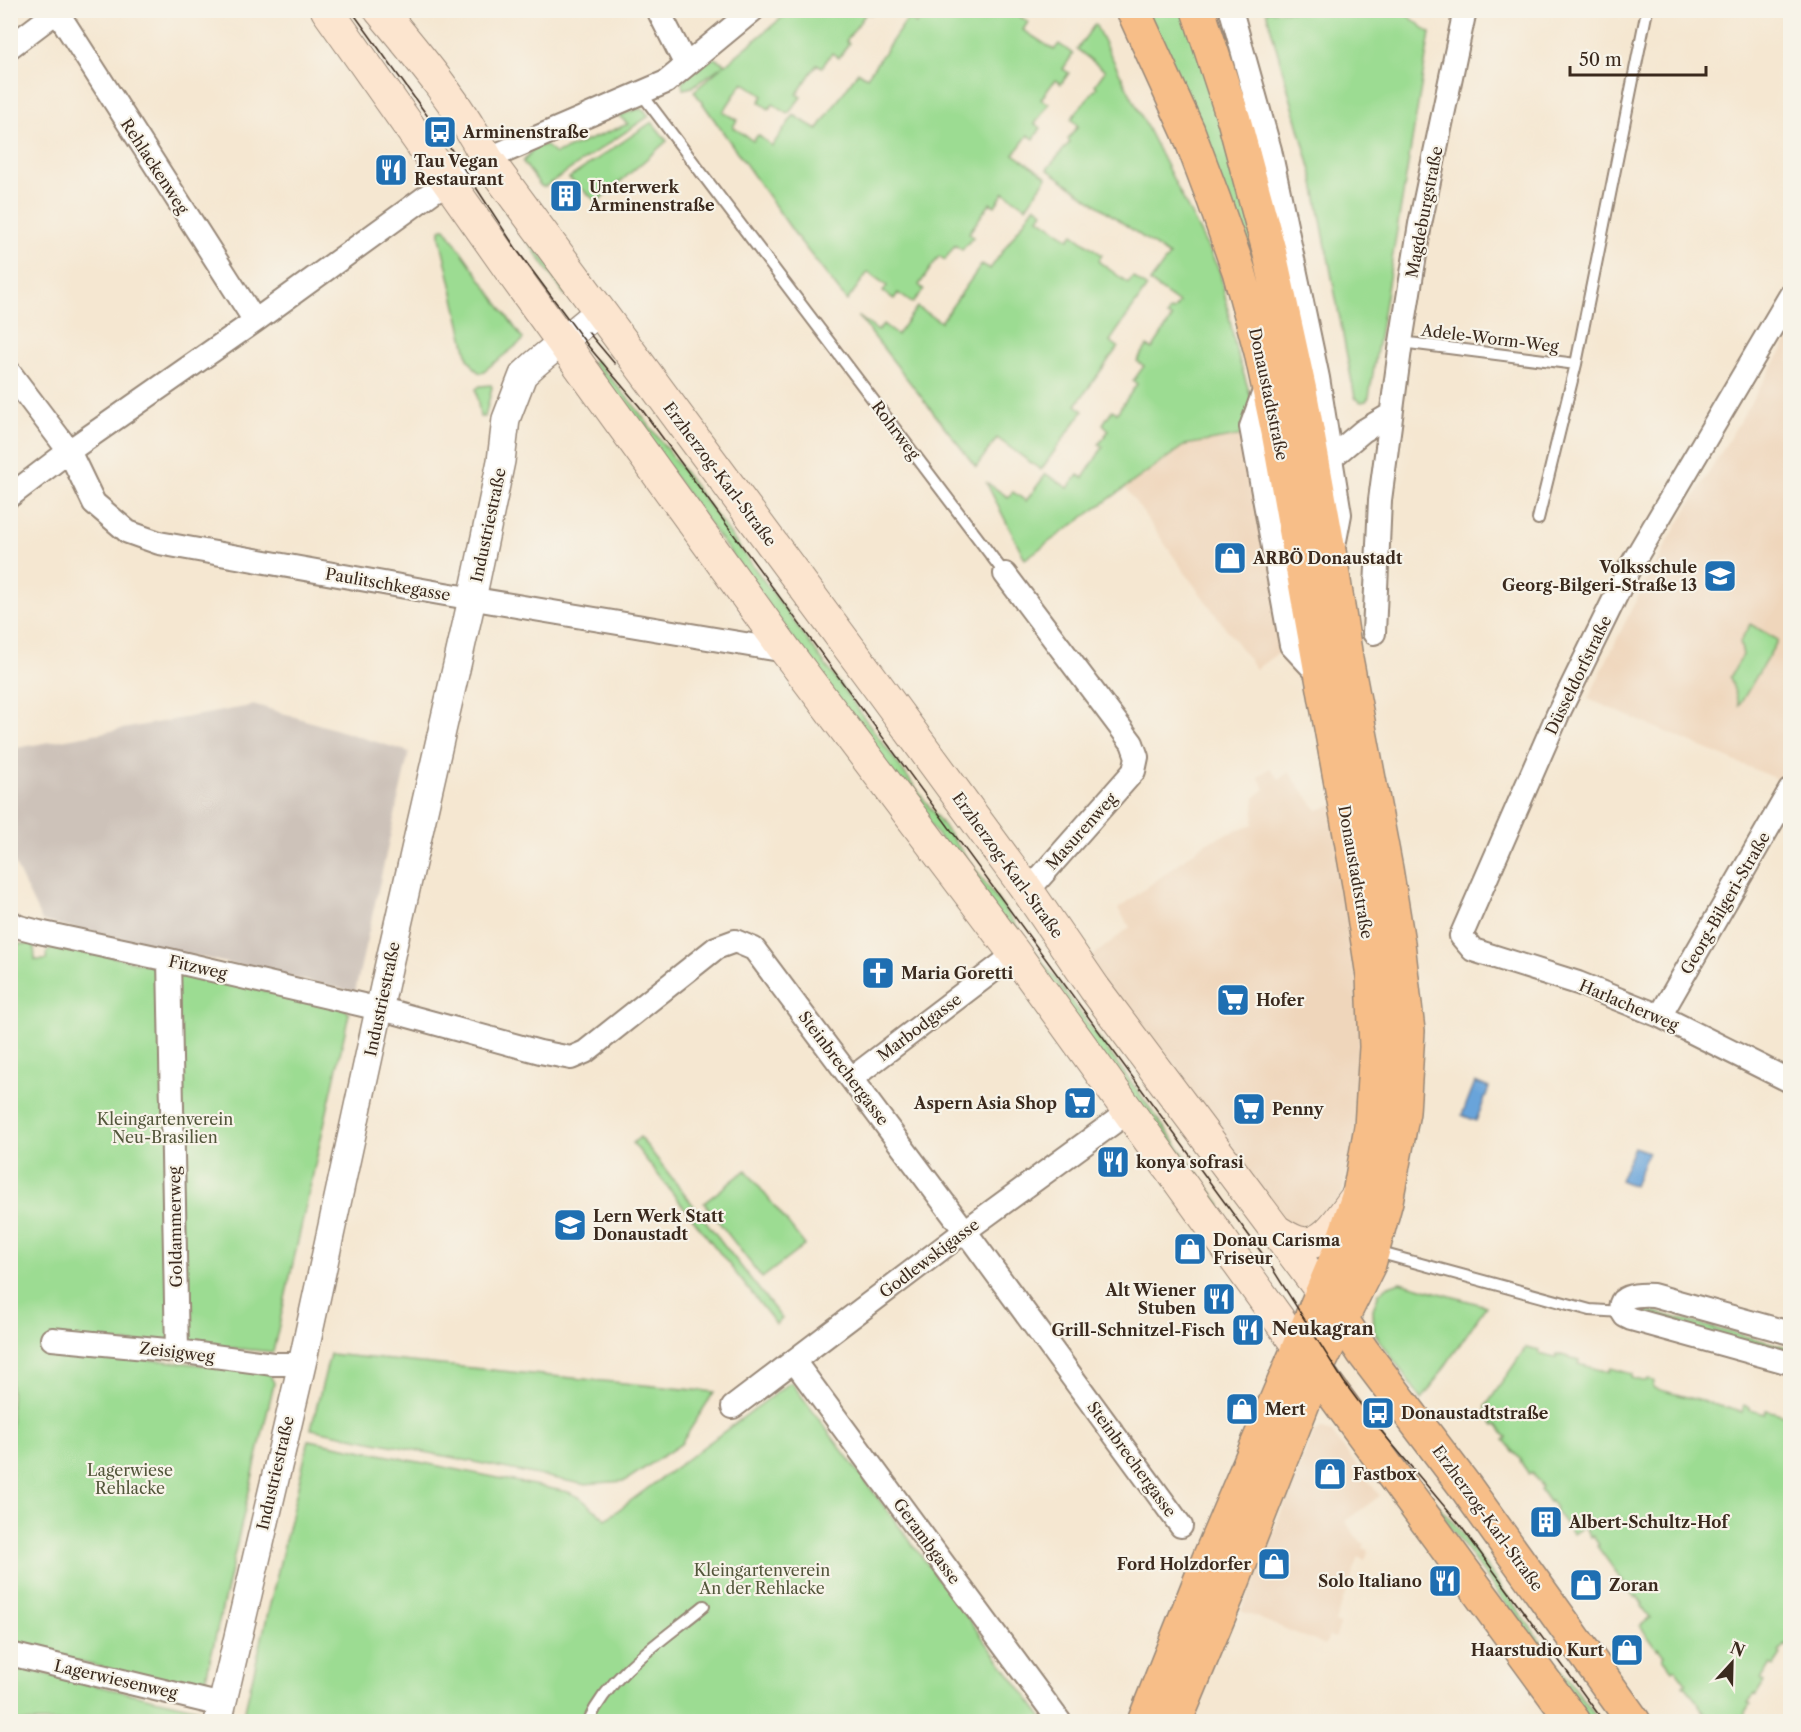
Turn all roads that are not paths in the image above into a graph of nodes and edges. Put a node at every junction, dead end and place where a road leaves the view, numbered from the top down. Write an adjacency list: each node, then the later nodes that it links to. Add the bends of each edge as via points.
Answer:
1 (327, 10): 15 (main road)
2 (380, 10): 14 (main road, Erzherzog-Karl-Straße, via 463,116)
3 (658, 10): 12 (street)
4 (753, 10): 12 (street)
5 (1133, 10): 47 (main road, Donaustadtstraße, via 1188,131 1214,200 1239,271 1268,381 1373,976 1375,1070 1371,1127)
6 (1198, 10): 30 (main road, Donaustadtstraße, via 1234,120 1269,250)
7 (1231, 10): 24 (street, Donaustadtstraße, via 1270,150)
8 (1465, 10): 20 (street, Magdeburgstraße, via 1420,224)
9 (1647, 10): 21 (lane)
10 (58, 11): 11 (street); 18 (street, Rehlackenweg)
11 (10, 47)
12 (686, 65): 13 (street, via 666,82)
13 (641, 93): 14 (street); 31 (lane, Rohrweg)
14 (487, 159): 15 (street); 17 (main road, Erzherzog-Karl-Straße)
15 (449, 182): 18 (street); 19 (main road)
16 (1791, 296): 39 (street, Düsseldorfstraße, via 1629,569 1558,714 1461,936)
17 (599, 311): 19 (street, Industriestraße); 37 (main road, Erzherzog-Karl-Straße)
18 (255, 321): 26 (street)
19 (562, 340): 32 (street, Industriestraße, via 523,375 506,419); 34 (main road)
20 (1401, 342): 21 (lane, Adele-Worm-Weg); 23 (street, Magdeburgstraße)
21 (1576, 364): 29 (lane)
22 (10, 373): 26 (street, Paulitschkegasse)
23 (1390, 415): 25 (street); 33 (street, Magdeburgstraße, via 1380,500)
24 (1325, 420): 25 (street); 27 (street, Donaustadtstraße)
25 (1363, 431): 27 (street)
26 (69, 451): 28 (street); 32 (street, Paulitschkegasse, via 94,503 138,536)
27 (1331, 458): 30 (street, Donaustadtstraße, via 1340,514)
28 (10, 496)
29 (1538, 519)
30 (1331, 562): 53 (main road, Donaustadtstraße, via 1388,879 1408,1031 1403,1112 1386,1201 1369,1264)
31 (1005, 574): 35 (street, Rohrweg, via 1132,743 1137,757)
32 (472, 599): 34 (street, Paulitschkegasse); 42 (street, Industriestraße)
33 (1374, 633)
34 (786, 651): 40 (main road)
35 (1134, 771): 37 (street, Masurenweg)
36 (1791, 790): 43 (street, Georg-Bilgeri-Straße)
37 (1028, 891): 49 (main road, Erzherzog-Karl-Straße, via 1095,989)
38 (13, 923): 41 (street, Fitzweg)
39 (1464, 940): 43 (street, Harlacherweg, via 1473,950 1578,983)
40 (1015, 954): 44 (street, Marbodgasse); 46 (main road)
41 (169, 960): 42 (street, Fitzweg); 56 (street, Goldammerweg)
42 (380, 1010): 44 (street, Steinbrechergasse, via 572,1058 585,1052 716,948 735,941 754,950); 60 (street, Industriestraße)
43 (1660, 1016): 45 (street, Harlacherweg)
44 (852, 1078): 48 (street, Steinbrechergasse)
45 (1791, 1082)
46 (1128, 1112): 48 (street, Godlewskigasse); 57 (main road)
47 (1359, 1194): 49 (main road, via 1319,1240 1304,1244); 51 (main road, Donaustadtstraße)
48 (965, 1231): 58 (street, Godlewskigasse); 62 (street, Steinbrechergasse)
49 (1277, 1231): 51 (main road, Erzherzog-Karl-Straße)
50 (1388, 1255): 52 (lane, via 1590,1310)
51 (1322, 1292): 53 (main road, Erzherzog-Karl-Straße); 57 (main road, Donaustadtstraße)
52 (1622, 1312): 54 (street, via 1622,1302 1639,1293); 59 (street, via 1631,1319)
53 (1343, 1320): 57 (main road, Donaustadtstraße); 71 (main road, Erzherzog-Karl-Straße)
54 (1791, 1333)
55 (52, 1339): 56 (street, Zeisigweg)
56 (177, 1351): 60 (street, Zeisigweg)
57 (1308, 1358): 68 (main road, Donaustadtstraße, via 1213,1550); 69 (main road, Donaustadtstraße, via 1230,1589); 70 (main road)
58 (795, 1361): 61 (street, Godlewskigasse); 67 (street, Gerambgasse)
59 (1791, 1363)
60 (302, 1364): 65 (street, Industriestraße)
61 (733, 1407)
62 (1181, 1526)
63 (704, 1606): 66 (lane, via 614,1682)
64 (10, 1654): 65 (street, Lagerwiesenweg)
65 (220, 1713)
66 (588, 1722)
67 (1060, 1722)
68 (1144, 1722)
69 (1175, 1722)
70 (1574, 1722)
71 (1635, 1722)

